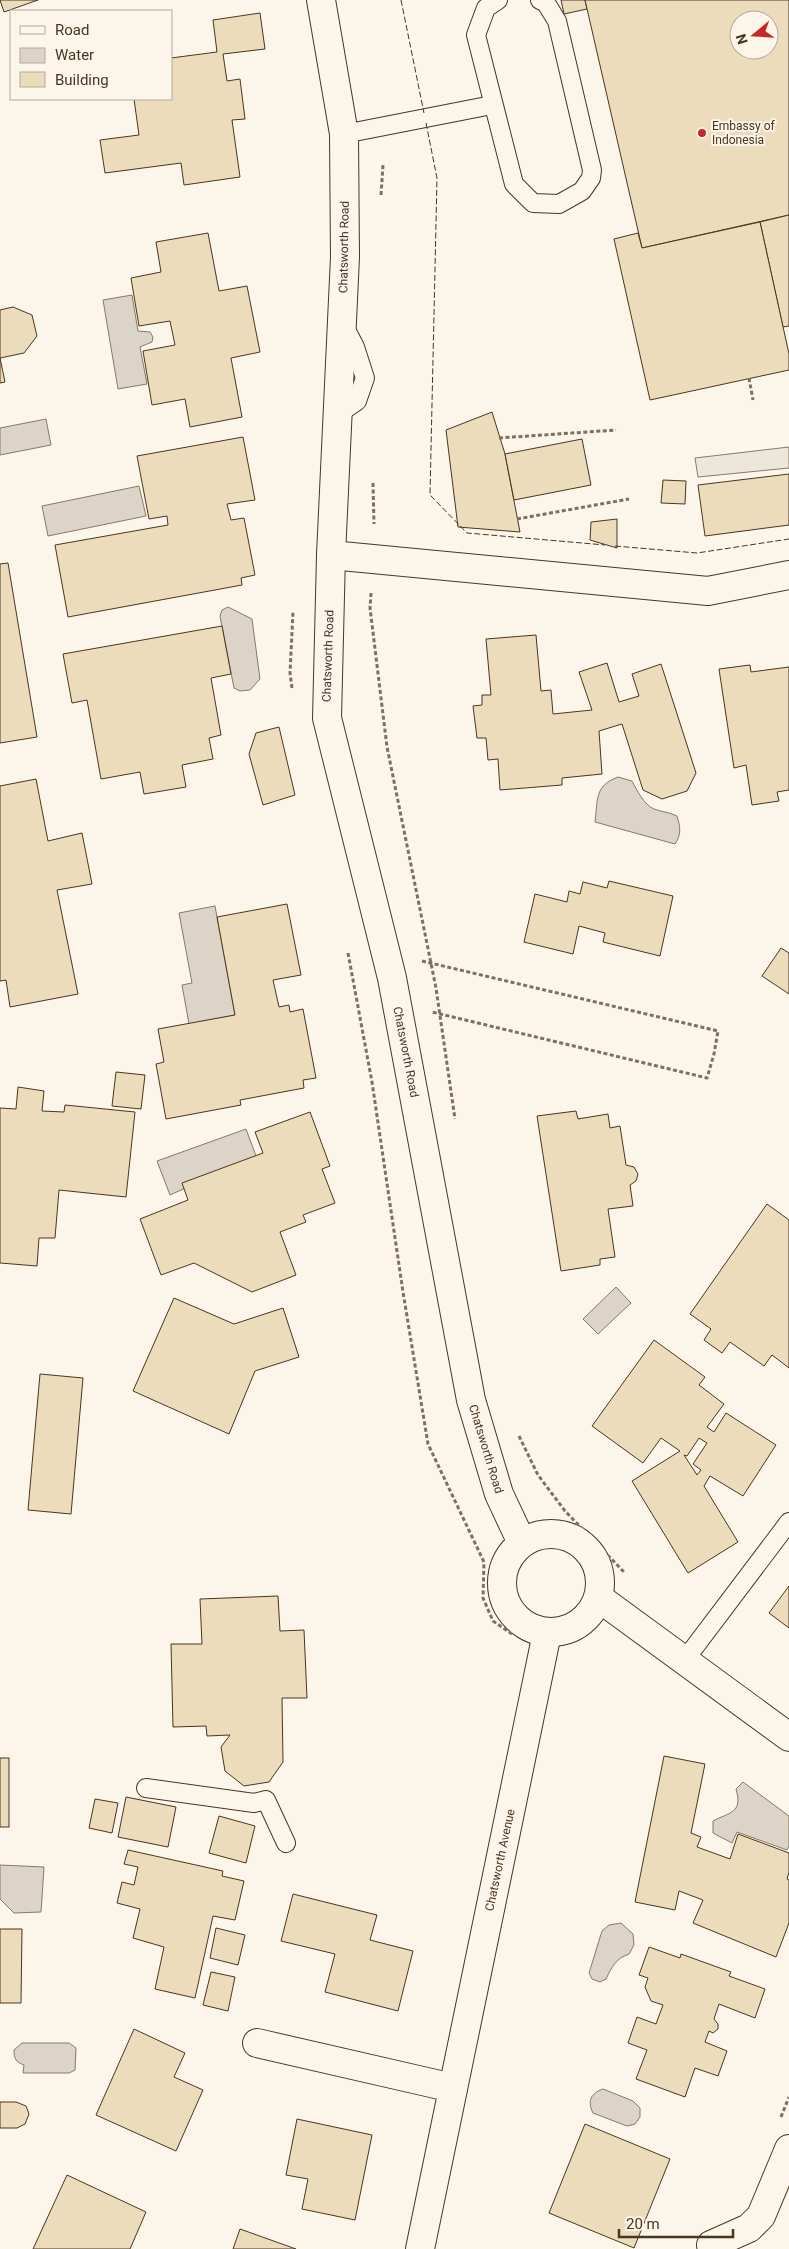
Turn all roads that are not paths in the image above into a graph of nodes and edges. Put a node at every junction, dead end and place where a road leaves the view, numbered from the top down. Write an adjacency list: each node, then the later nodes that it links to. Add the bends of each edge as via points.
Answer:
1 (321, 0): 5 (street, Chatsworth Road)
2 (498, 0): 4 (lane, via 486,8 476,35)
3 (540, 0): 4 (lane, via 546,3 558,21 592,166 591,178 582,191 559,204 534,203 514,184)
4 (492, 105): 5 (lane)
5 (344, 134): 6 (street, Chatsworth Road, via 345,257)
6 (332, 555): 7 (street, via 708,591); 9 (street, Chatsworth Road, via 327,718 398,1006 471,1400 499,1494)
7 (789, 575)
8 (789, 1522): 12 (lane)
9 (522, 1543): 10 (street, via 539,1535 570,1537 588,1550 598,1567); 11 (street, via 510,1555 503,1570 505,1602 518,1621)
10 (599, 1598): 11 (street, via 593,1611 580,1624 567,1631); 12 (street)
11 (547, 1633): 17 (street, Chatsworth Avenue)
12 (684, 1661): 13 (street)
13 (789, 1736)
14 (146, 1788): 15 (lane, via 254,1803 266,1800)
15 (286, 1843)
16 (258, 2043): 17 (street)
17 (453, 2088): 20 (street, Chatsworth Avenue)
18 (789, 2149): 19 (street, via 761,2216 749,2228)
19 (711, 2245)
20 (420, 2249)

